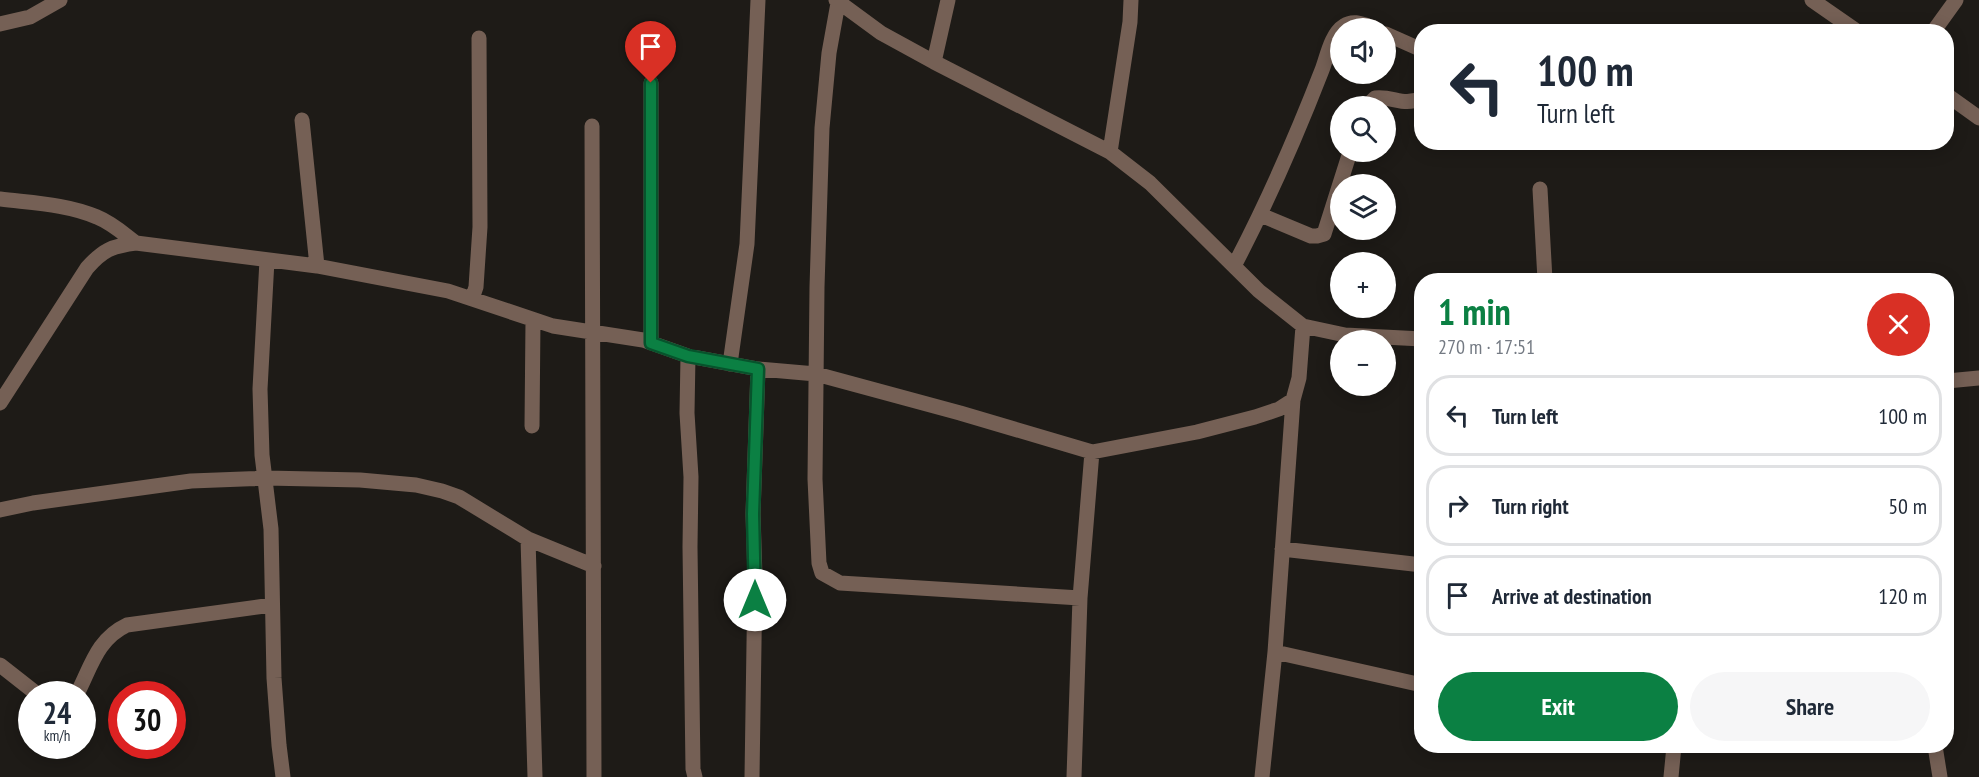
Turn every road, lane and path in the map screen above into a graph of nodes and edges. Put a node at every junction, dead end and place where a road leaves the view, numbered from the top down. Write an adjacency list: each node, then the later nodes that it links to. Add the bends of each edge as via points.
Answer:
1 (60, 0): 8 (street, via 30,17)
2 (758, 0): 40 (street, via 747,244)
3 (948, 0): 15 (street)
4 (1131, 0): 23 (street)
5 (1812, 0): 9 (street)
6 (1956, 0): 10 (street)
7 (837, 1): 15 (street, via 881,33); 42 (street, via 822,128)
8 (0, 24)
9 (1846, 24)
10 (1939, 24)
11 (479, 38): 33 (street, via 480,226)
12 (1396, 38): 13 (street)
13 (1414, 46)
14 (1330, 48): 27 (street)
15 (934, 62): 23 (street)
16 (651, 83): 38 (street)
17 (1396, 100): 19 (street)
18 (1954, 100): 20 (street)
19 (1414, 101)
20 (1979, 118)
21 (302, 120): 30 (street)
22 (591, 126): 36 (street)
23 (1110, 152): 31 (street, via 1150,183)
24 (1347, 162): 27 (street, via 1324,234 1311,236)
25 (1540, 189): 32 (street)
26 (0, 199): 28 (street, via 79,210 116,227)
27 (1261, 215): 31 (street)
28 (136, 243): 29 (street); 46 (street, via 116,245 99,254 87,268)
29 (267, 260): 30 (street); 49 (street, via 260,388)
30 (317, 266): 33 (street)
31 (1234, 266): 35 (street)
32 (1545, 273)
33 (472, 299): 34 (street)
34 (532, 320): 36 (street); 47 (street)
35 (1303, 326): 37 (street, via 1345,334); 45 (street)
36 (593, 332): 38 (street); 54 (street)
37 (1414, 338)
38 (651, 343): 39 (street)
39 (688, 356): 40 (street); 67 (street)
40 (730, 364): 41 (street)
41 (758, 369): 42 (street); 68 (street)
42 (816, 374): 48 (street); 55 (street, via 815,479 822,573 840,583)
43 (1979, 378): 44 (street)
44 (1954, 380)
45 (1293, 400): 48 (street, via 1280,410 1255,417); 52 (street)
46 (0, 403)
47 (532, 426)
48 (1092, 453): 55 (street)
49 (266, 478): 50 (street, via 191,481); 51 (street, via 360,480 442,491 459,497); 56 (street, via 274,576)
50 (0, 510)
51 (528, 539): 54 (street); 65 (street)
52 (1282, 549): 53 (street); 57 (street)
53 (1414, 564)
54 (594, 566): 66 (street)
55 (1080, 598): 69 (street)
56 (272, 605): 60 (street, via 127,625 100,645); 64 (street)
57 (1275, 652): 61 (street); 70 (street)
58 (0, 665): 59 (street)
59 (20, 681)
60 (83, 681)
61 (1414, 683)
62 (1673, 753): 71 (street)
63 (1936, 753): 72 (street)
64 (283, 777)
65 (535, 777)
66 (594, 777)
67 (695, 777)
68 (752, 777)
69 (1074, 777)
70 (1262, 777)
71 (1671, 777)
72 (1940, 777)

